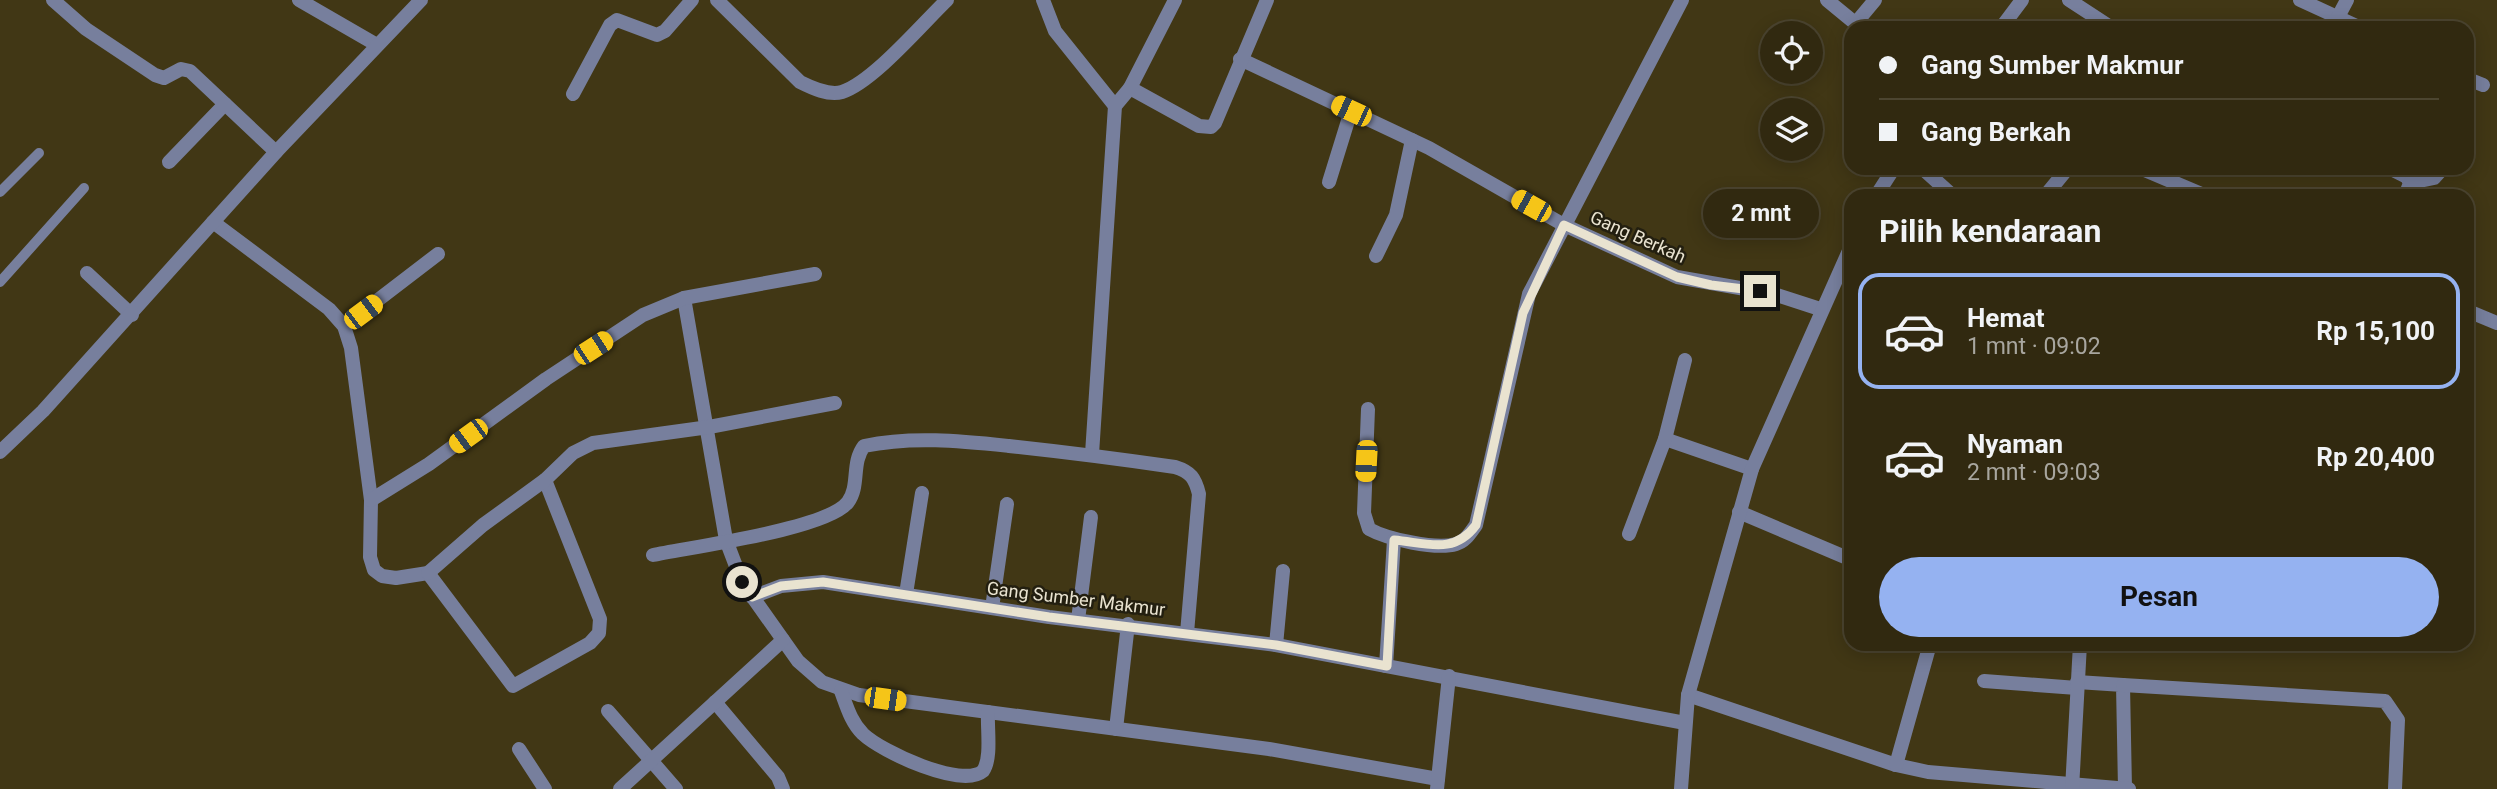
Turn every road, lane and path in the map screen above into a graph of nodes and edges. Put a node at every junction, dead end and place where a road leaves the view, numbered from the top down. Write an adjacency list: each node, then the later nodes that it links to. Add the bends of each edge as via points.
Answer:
1 (53, 0): 29 (street, via 133,63 164,78 181,69 190,71)
2 (299, 0): 23 (street)
3 (421, 0): 23 (street)
4 (692, 0): 28 (street, via 657,35 617,20 610,25)
5 (717, 0): 6 (street, via 800,82 839,93 862,82)
6 (947, 0)
7 (1042, 0): 30 (street, via 1055,31)
8 (1175, 0): 27 (street)
9 (1267, 0): 24 (street)
10 (1682, 0): 48 (street)
11 (1827, 0): 18 (street)
12 (1875, 0): 19 (street)
13 (2022, 0): 20 (street)
14 (2069, 0): 21 (street)
15 (2300, 0): 17 (street)
16 (2347, 0): 17 (street)
17 (2339, 17): 22 (street)
18 (1852, 21)
19 (1861, 21)
20 (2006, 21)
21 (2101, 21)
22 (2347, 21)
23 (377, 45): 33 (street)
24 (1240, 59): 27 (street, via 1211,127 1199,126); 31 (street, Gang Berkah)
25 (2474, 81): 26 (street)
26 (2483, 85)
27 (1130, 88): 30 (street)
28 (573, 94)
29 (225, 104): 33 (street); 35 (street)
30 (1115, 106): 67 (street)
31 (1351, 111): 32 (street, Gang Berkah); 40 (street)
32 (1412, 140): 48 (street, Gang Berkah); 50 (street, via 1396,215)
33 (276, 152): 47 (street)
34 (39, 153): 46 (lane)
35 (169, 162)
36 (1930, 175): 42 (street)
37 (2062, 175): 43 (street)
38 (2156, 175): 44 (street)
39 (2437, 175): 45 (street)
40 (1329, 182)
41 (84, 188): 54 (lane)
42 (1945, 189)
43 (2051, 189)
44 (2190, 189)
45 (2409, 189)
46 (0, 192)
47 (213, 222): 58 (street); 60 (street, via 329,309)
48 (1564, 225): 56 (street, Gang Berkah, via 1677,277 1755,290); 77 (street, via 1523,313 1476,525 1465,540 1454,545)
49 (438, 254): 60 (street)
50 (1376, 256)
51 (1844, 260): 56 (street)
52 (87, 273): 58 (street)
53 (816, 274): 55 (street)
54 (0, 282)
55 (684, 298): 64 (street); 71 (street, via 643,315)
56 (1820, 309): 68 (street)
57 (2474, 313): 59 (street)
58 (132, 315): 66 (street)
59 (2497, 323)
60 (344, 326): 71 (street, via 356,378)
61 (1685, 360): 65 (street)
62 (835, 403): 64 (street)
63 (1368, 409): 77 (street, via 1364,513 1368,529)
64 (709, 427): 69 (street, via 593,443 573,453); 76 (street)
65 (1665, 439): 68 (street); 75 (street)
66 (0, 452)
67 (1092, 454): 76 (street, via 939,439 864,446 858,454 853,491 842,508 796,527); 87 (street, via 1175,467 1196,479 1199,494)
68 (1752, 469): 73 (street)
69 (545, 480): 81 (street, via 483,524); 81 (street, via 600,619 599,633 590,643 524,682 510,684)
70 (922, 493): 82 (street)
71 (371, 500): 81 (street, via 374,570 396,578)
72 (1007, 504): 84 (street)
73 (1739, 512): 79 (street); 98 (street)
74 (1091, 517): 85 (street)
75 (1629, 534)
76 (726, 540): 78 (street); 83 (street)
77 (1394, 540): 92 (street)
78 (653, 555)
79 (1844, 557)
80 (1283, 571): 89 (street)
81 (428, 573)
82 (906, 594): 83 (street, Gang Sumber Makmur, via 823,582 781,586); 84 (street, Gang Sumber Makmur)
83 (752, 597): 88 (street)
84 (992, 608): 85 (street, Gang Sumber Makmur)
85 (1078, 620): 86 (street, Gang Sumber Makmur)
86 (1128, 624): 87 (street, Gang Sumber Makmur); 103 (street)
87 (1187, 633): 89 (street, Gang Sumber Makmur)
88 (783, 640): 97 (street, via 798,661); 99 (street)
89 (1276, 645): 92 (street, Gang Sumber Makmur)
90 (1928, 651): 106 (street)
91 (2079, 651): 95 (street)
92 (1387, 666): 93 (street, Gang Sumber Makmur)
93 (1449, 676): 102 (street, Gang Sumber Makmur); 107 (street)
94 (1984, 681): 95 (street)
95 (2077, 685): 96 (street); 108 (street)
96 (2123, 685): 114 (street); 115 (street, via 2385,701 2399,720)
97 (841, 691): 101 (street); 101 (street, via 851,719 872,741 890,755 952,779 979,776 985,768)
98 (1688, 695): 102 (street); 106 (street)
99 (715, 702): 105 (street); 112 (street)
100 (608, 711): 105 (street)
101 (988, 712): 103 (street)
102 (1685, 723): 113 (street)
103 (1116, 729): 107 (street, via 1333,759)
104 (519, 749): 109 (street)
105 (651, 760): 110 (street); 111 (street)
106 (1896, 765): 108 (street)
107 (1438, 784)
108 (2072, 787): 114 (street)
109 (545, 789)
110 (620, 789)
111 (676, 789)
112 (783, 789)
113 (1681, 789)
114 (2126, 789)
115 (2395, 789)

